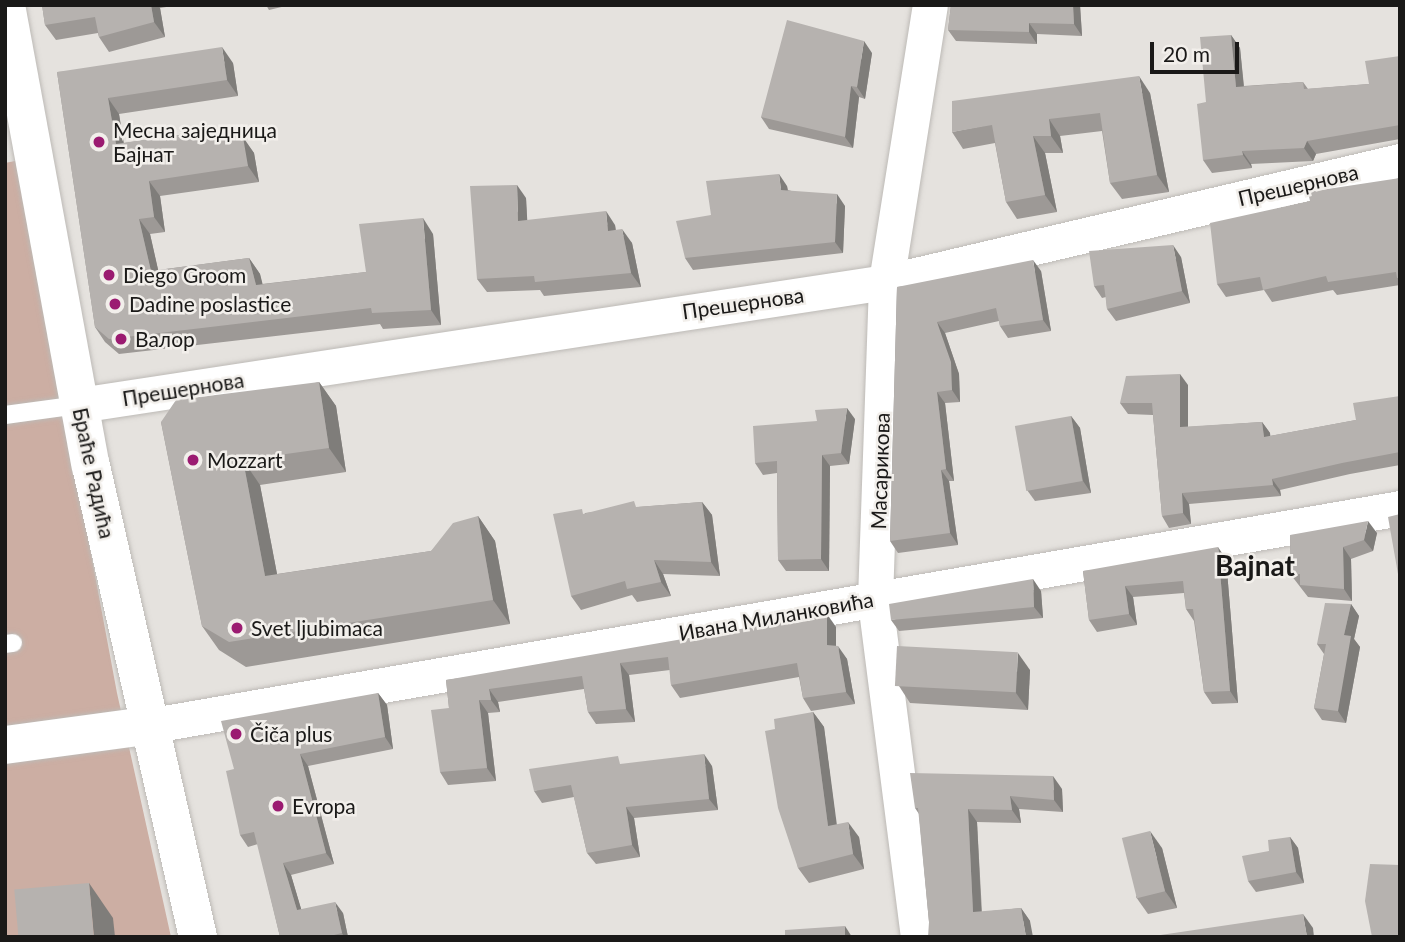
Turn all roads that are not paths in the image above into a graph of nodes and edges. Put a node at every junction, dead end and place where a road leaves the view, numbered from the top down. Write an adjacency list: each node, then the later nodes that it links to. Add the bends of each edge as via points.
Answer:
1 (6, 5): 5 (street, Браће Радића)
2 (930, 5): 4 (street, Масарикова)
3 (1400, 161): 4 (street, Прешернова)
4 (886, 282): 5 (street, Прешернова); 8 (street, Масарикова)
5 (79, 405): 6 (lane); 9 (street, Браће Радића)
6 (5, 415)
7 (1400, 508): 8 (street, Ивана Миланковића)
8 (875, 599): 9 (street, Ивана Миланковића); 12 (street, Масарикова)
9 (153, 725): 10 (street); 11 (street, Браће Радића)
10 (5, 745)
11 (198, 937)
12 (918, 937)

